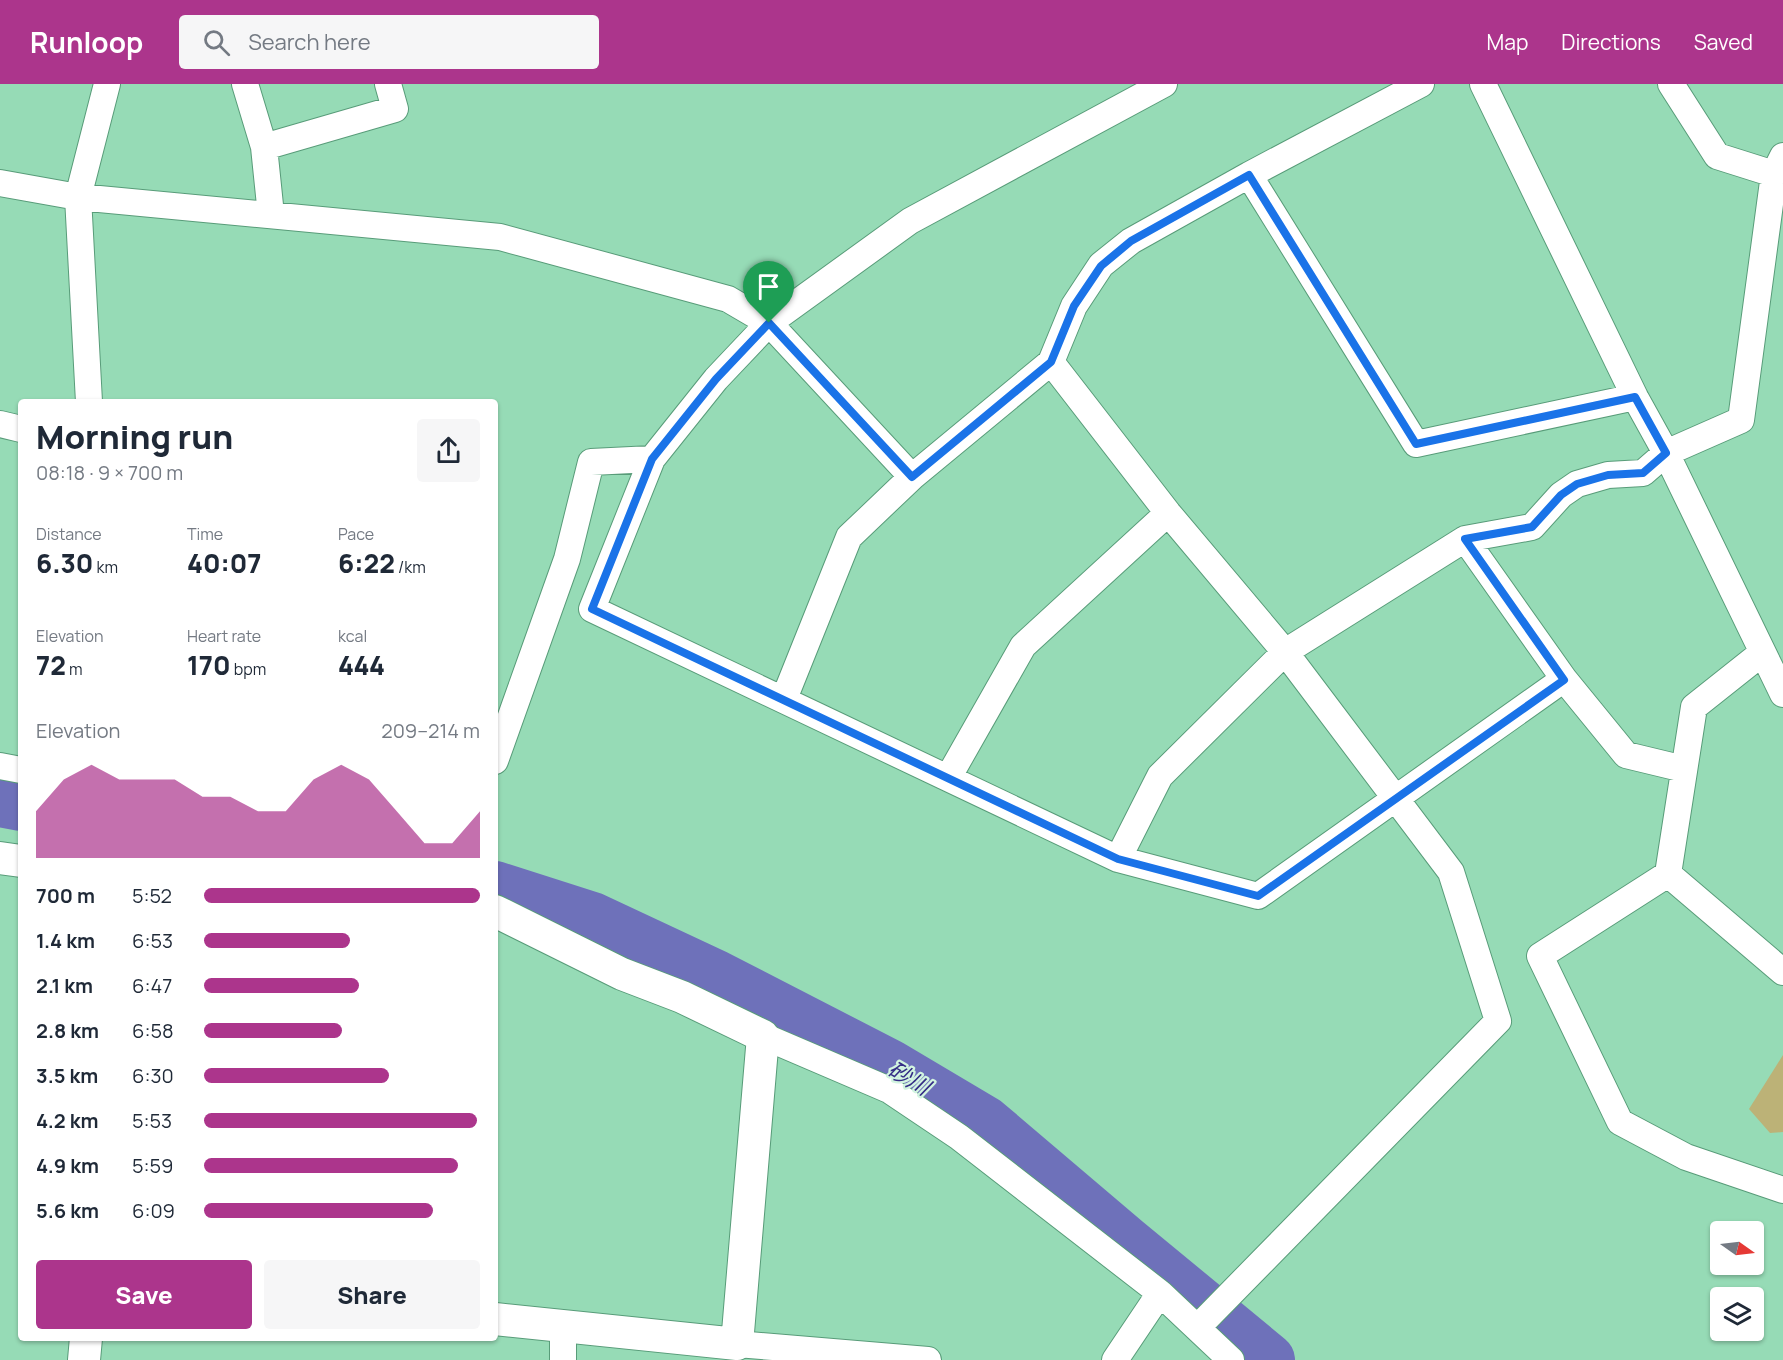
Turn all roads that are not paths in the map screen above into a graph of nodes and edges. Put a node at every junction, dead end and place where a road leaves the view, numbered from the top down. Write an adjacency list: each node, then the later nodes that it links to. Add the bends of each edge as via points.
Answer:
1 (107, 84): 12 (street)
2 (245, 84): 8 (street)
3 (388, 84): 8 (street, via 395,109)
4 (1164, 84): 14 (street, via 910,221)
5 (1421, 84): 10 (street)
6 (1483, 84): 16 (street)
7 (1671, 84): 9 (street, via 1717,156)
8 (264, 147): 13 (street)
9 (1778, 165): 20 (street, via 1741,420)
10 (1249, 175): 15 (street, via 1131,241 1101,266 1074,306); 16 (street, via 1416,444)
11 (0, 183): 12 (street)
12 (78, 197): 13 (street); 17 (street)
13 (270, 215): 14 (street, via 500,237 728,299)
14 (769, 323): 21 (street, via 716,379); 22 (street)
15 (1051, 362): 22 (street); 23 (street)
16 (1635, 397): 20 (street)
17 (89, 399)
18 (0, 424): 19 (street)
19 (18, 428)
20 (1666, 453): 24 (street, via 1643,473 1608,475 1577,484 1561,495 1532,527); 26 (street)
21 (652, 459): 29 (street, via 592,609); 30 (street, via 591,462 567,559)
22 (912, 477): 29 (street, via 849,537)
23 (1168, 513): 25 (street); 34 (street, via 1023,646)
24 (1465, 539): 25 (street); 27 (street)
25 (1284, 652): 35 (street); 37 (street, via 1161,776)
26 (1762, 653): 28 (street); 33 (street, via 1694,707)
27 (1564, 680): 33 (street, via 1626,755); 35 (street)
28 (1783, 694)
29 (784, 699): 34 (street)
30 (498, 753)
31 (0, 766): 32 (street)
32 (18, 769)
33 (1684, 769): 39 (street)
34 (948, 778): 37 (street)
35 (1397, 798): 37 (street, via 1258,896); 47 (street, via 1451,872 1498,1021)
36 (0, 858): 38 (street)
37 (1118, 859)
38 (18, 861)
39 (1668, 874): 41 (street); 43 (street, via 1540,956 1620,1122 1686,1156)
40 (498, 912): 42 (street, via 622,974 682,997)
41 (1783, 972)
42 (763, 1036): 44 (street, via 890,1090 959,1137); 49 (street)
43 (1783, 1190)
44 (1160, 1293): 47 (street); 53 (street)
45 (498, 1319): 46 (street)
46 (563, 1326): 49 (street); 51 (street)
47 (1198, 1327): 54 (street)
48 (87, 1341): 50 (street)
49 (736, 1344): 52 (street)
50 (84, 1360)
51 (563, 1360)
52 (928, 1360)
53 (1115, 1360)
54 (1231, 1360)

